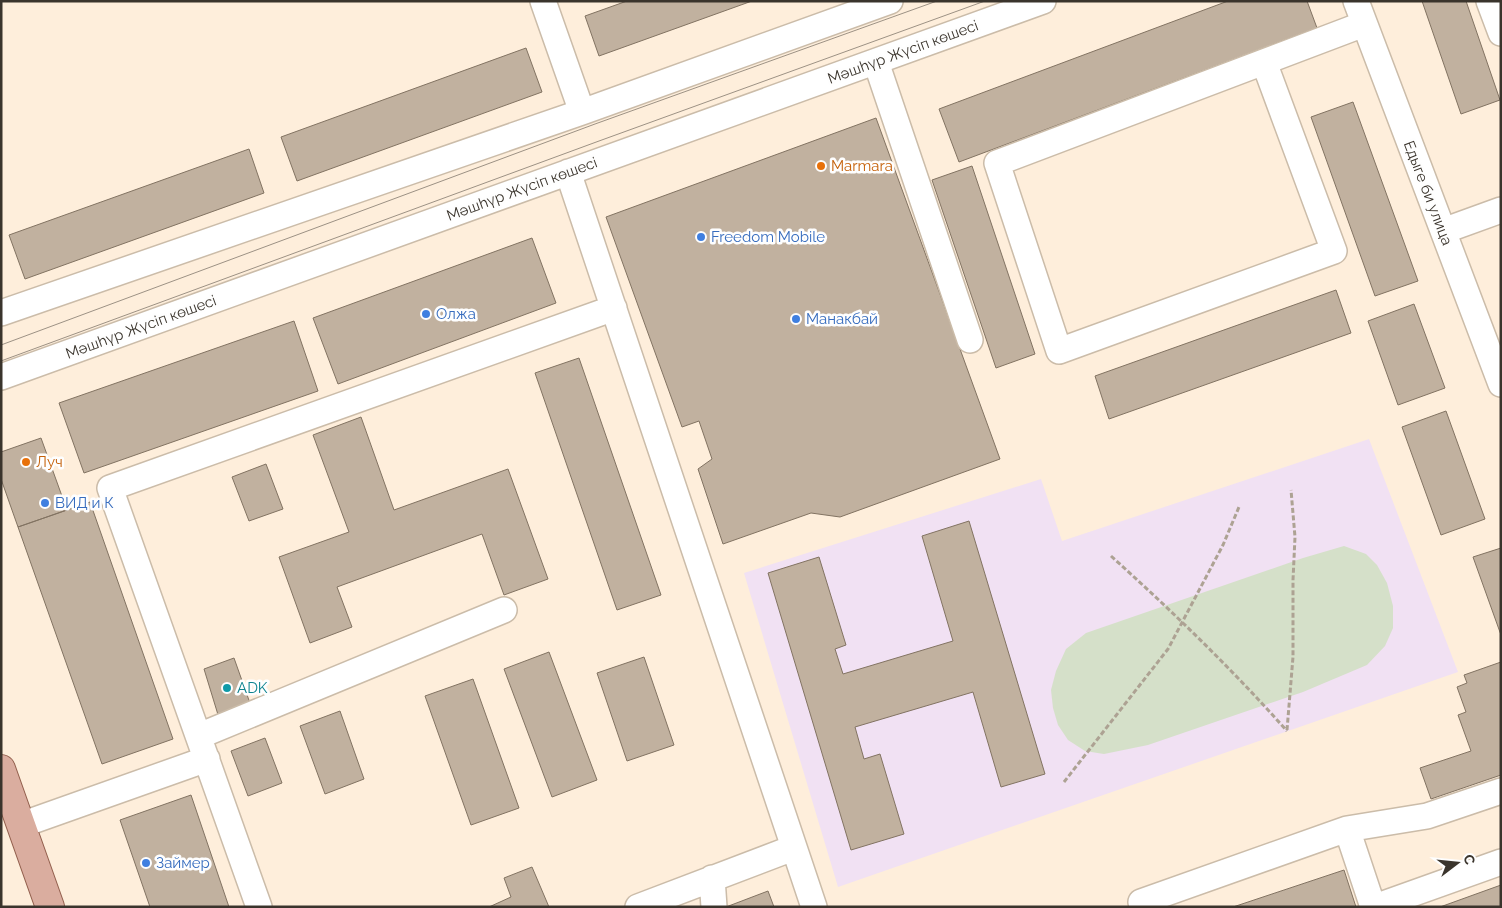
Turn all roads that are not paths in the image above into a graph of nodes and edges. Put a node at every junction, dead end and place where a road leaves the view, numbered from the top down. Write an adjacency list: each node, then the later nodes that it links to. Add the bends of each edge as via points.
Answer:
1 (543, 1): 9 (street)
2 (890, 1): 9 (street)
3 (1044, 1): 7 (street, Мәшһүр Жүсіп көшесі)
4 (1489, 1): 6 (street)
5 (1360, 13): 8 (street); 12 (street, Едыге би улица)
6 (1501, 33)
7 (876, 62): 10 (street, Мәшһүр Жүсіп көшесі); 15 (street)
8 (1264, 62): 8 (street, via 997,163 1059,351 1334,251)
9 (582, 112): 14 (street)
10 (568, 172): 13 (street); 16 (street, Мәшһүр Жүсіп көшесі)
11 (1501, 210): 12 (street)
12 (1443, 231): 17 (street, Едыге би улица)
13 (614, 308): 19 (street, via 110,488); 25 (street)
14 (1, 313)
15 (970, 340)
16 (1, 377)
17 (1501, 384)
18 (504, 610): 19 (street)
19 (199, 736): 20 (street)
20 (207, 759): 23 (street); 30 (street)
21 (1, 769): 23 (main road)
22 (1501, 791): 24 (street, via 1427,816)
23 (21, 825): 29 (main road)
24 (1347, 829): 28 (street); 34 (street)
25 (793, 848): 27 (street); 33 (street)
26 (1501, 862): 34 (street)
27 (712, 878): 31 (street); 32 (street)
28 (1140, 902)
29 (50, 907)
30 (259, 907)
31 (638, 907)
32 (714, 907)
33 (814, 907)
34 (1374, 907)

